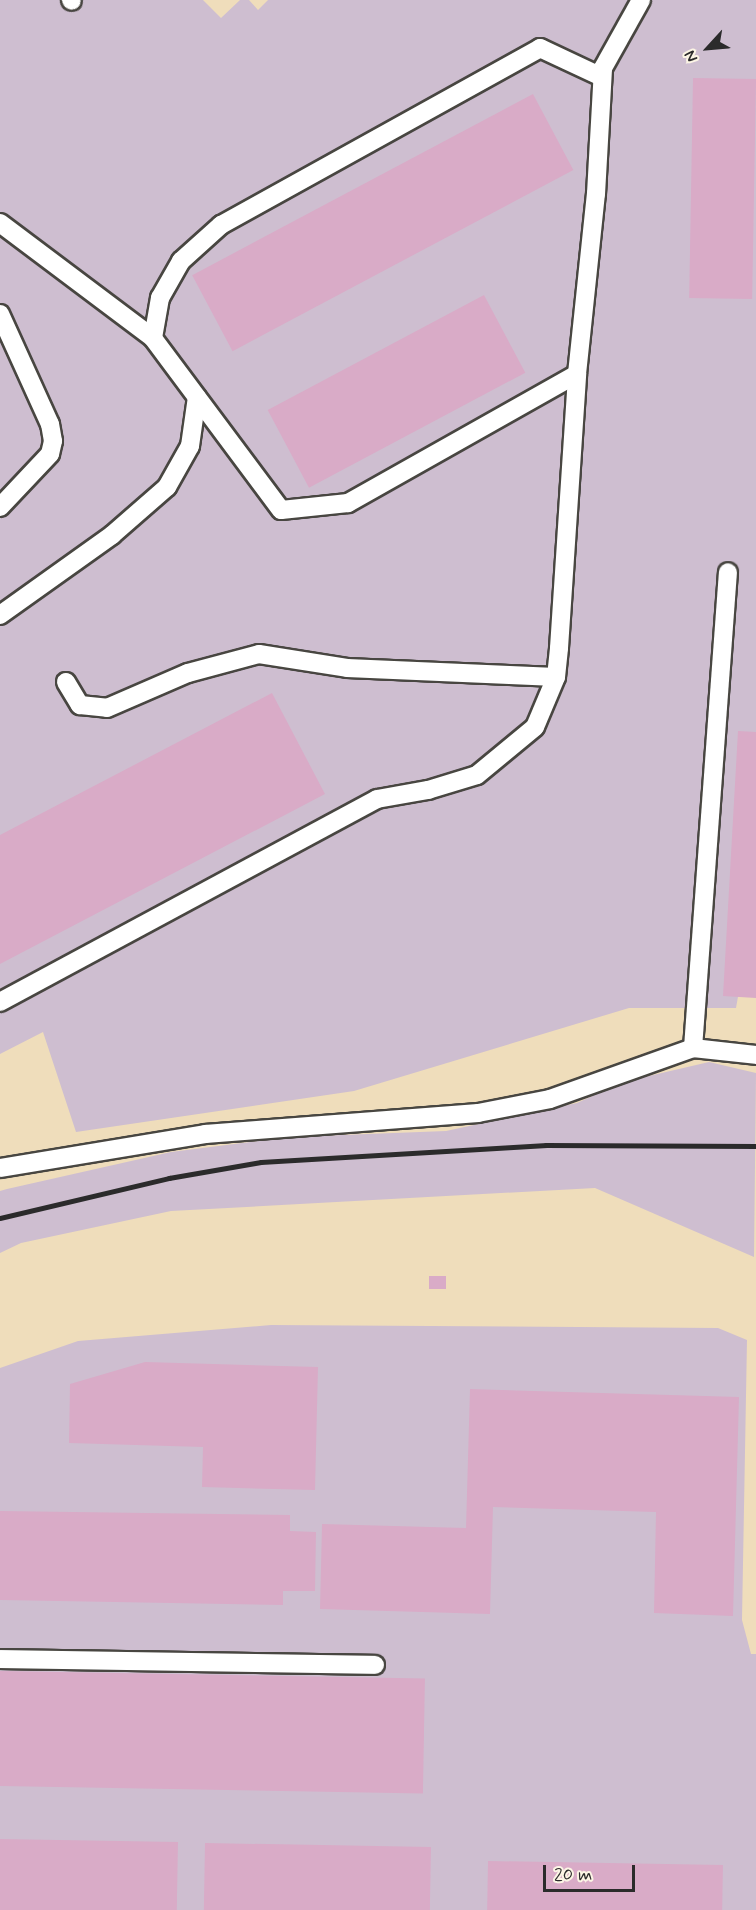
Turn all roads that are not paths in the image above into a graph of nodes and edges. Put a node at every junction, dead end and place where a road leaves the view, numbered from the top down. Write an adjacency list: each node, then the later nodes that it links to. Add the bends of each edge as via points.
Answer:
1 (641, 0): 2 (lane, via 603,68)
2 (603, 77): 5 (lane, via 540,48 221,225 181,261 160,298); 6 (lane, via 596,194)
3 (0, 224): 5 (lane)
4 (0, 314): 8 (lane, via 50,424 53,441 50,454)
5 (153, 338): 7 (lane)
6 (577, 374): 7 (lane, via 348,503 281,510); 11 (lane)
7 (197, 397): 10 (lane, via 190,446 166,487 112,535)
8 (0, 507)
9 (728, 572): 14 (lane)
10 (0, 615)
11 (556, 676): 12 (lane, via 347,668 259,654 188,673 107,708 80,705); 13 (lane, via 535,727 477,775 428,790 377,799)
12 (66, 682)
13 (0, 1002)
14 (693, 1048): 15 (lane); 16 (lane, via 550,1099 478,1113 205,1134)
15 (756, 1055)
16 (0, 1168)
17 (0, 1659): 18 (lane)
18 (375, 1665)

